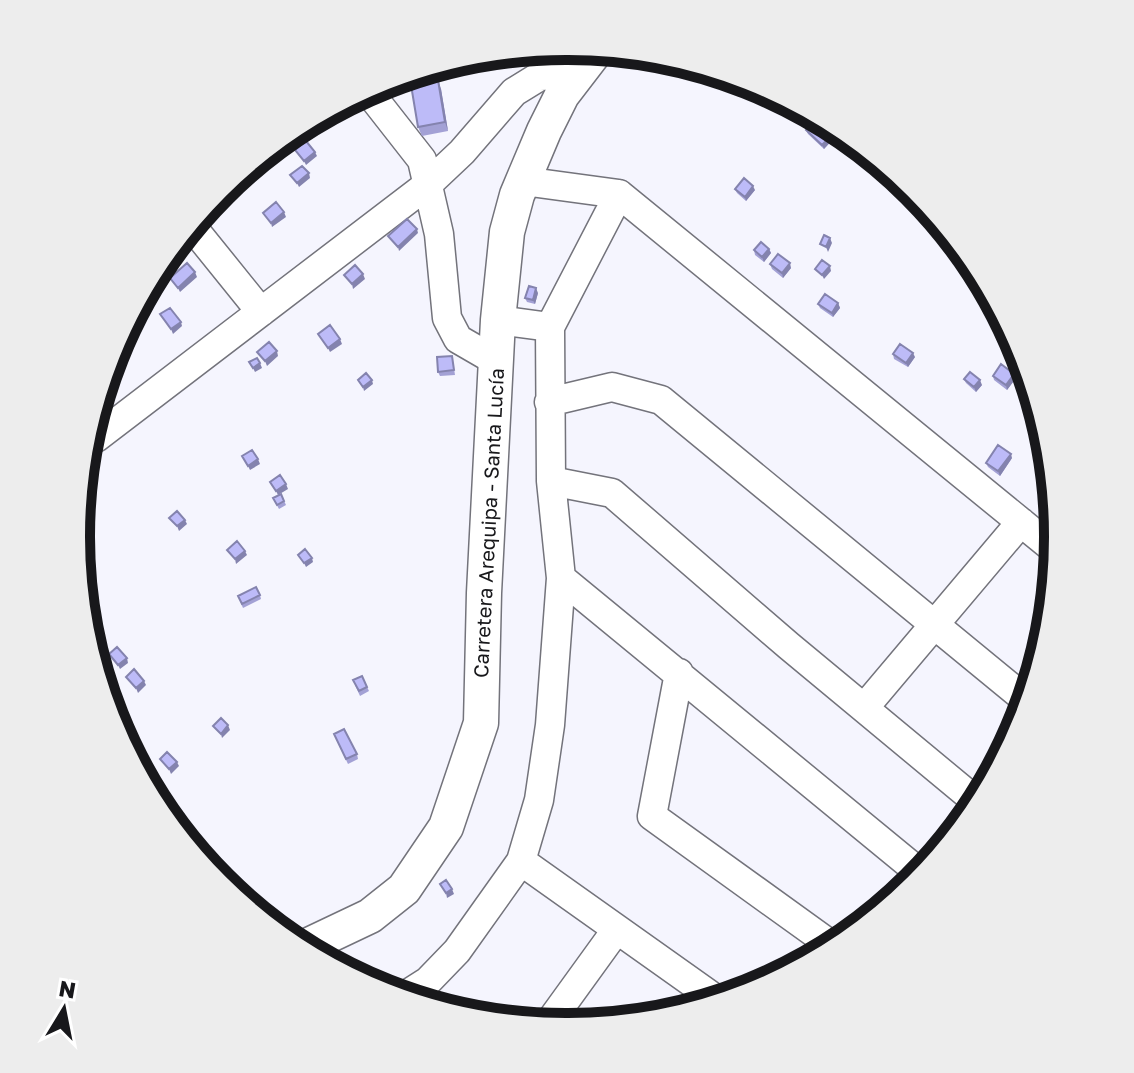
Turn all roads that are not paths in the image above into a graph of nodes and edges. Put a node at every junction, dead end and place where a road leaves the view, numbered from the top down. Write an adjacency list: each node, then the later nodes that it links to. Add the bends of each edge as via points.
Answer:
1 (586, 63): 3 (main road, Carretera Arequipa - Santa Lucía, via 562,95); 4 (street, via 540,76 514,92)
2 (375, 100): 4 (street, via 422,160)
3 (523, 181): 5 (street); 8 (main road, Carretera Arequipa - Santa Lucía, via 507,232)
4 (427, 185): 7 (street); 10 (street, via 439,234 447,318 458,339)
5 (619, 194): 9 (street); 14 (street)
6 (199, 235): 7 (street)
7 (261, 312): 12 (street)
8 (498, 320): 9 (street); 10 (main road, Carretera Arequipa - Santa Lucía)
9 (550, 327): 11 (street)
10 (496, 361): 26 (main road, Carretera Arequipa - Santa Lucía, via 481,723 446,827 404,889 370,916)
11 (549, 402): 13 (street); 17 (street, via 612,387 661,400)
12 (102, 433)
13 (551, 481): 16 (street); 20 (street, via 612,493)
14 (1021, 522): 15 (street); 17 (street)
15 (1044, 541)
16 (561, 578): 18 (street); 22 (street, via 550,725 539,800)
17 (935, 625): 19 (street); 20 (street)
18 (679, 673): 23 (street); 25 (street, via 652,816)
19 (1017, 692)
20 (864, 708): 21 (street)
21 (968, 794)
22 (521, 861): 24 (street); 27 (street, via 457,951)
23 (911, 866)
24 (617, 929): 28 (street); 29 (street)
25 (822, 939)
26 (316, 941)
27 (416, 989)
28 (706, 992)
29 (556, 1013)

